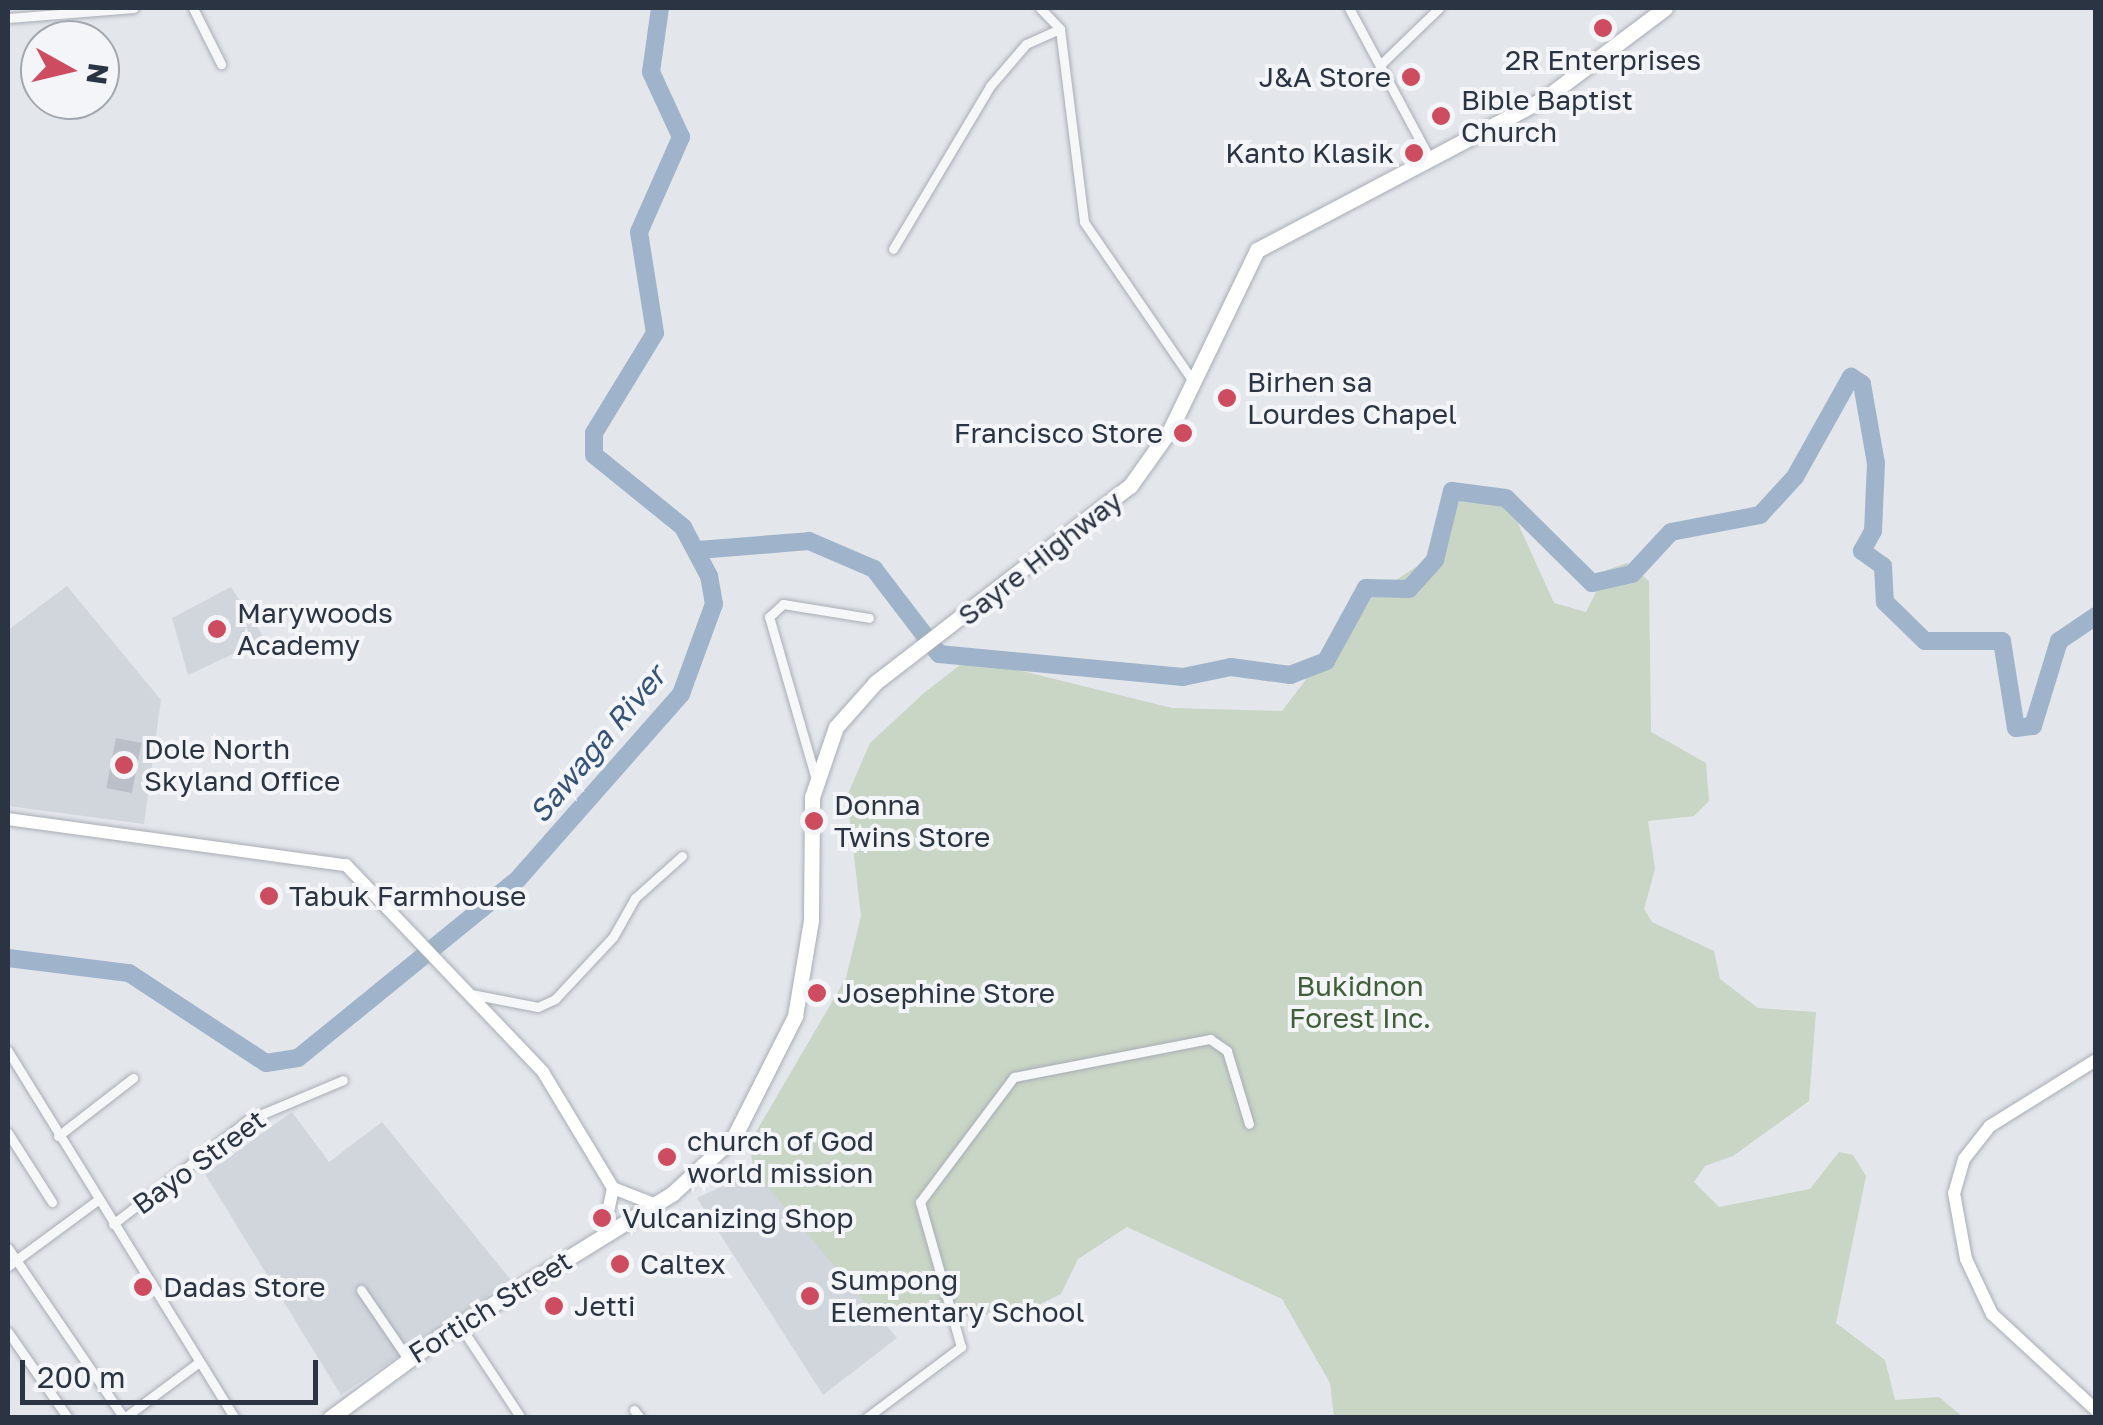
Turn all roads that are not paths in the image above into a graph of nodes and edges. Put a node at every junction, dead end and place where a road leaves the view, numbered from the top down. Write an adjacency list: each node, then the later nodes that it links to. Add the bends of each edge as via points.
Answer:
1 (134, 8): 7 (street)
2 (194, 8): 9 (street)
3 (1040, 8): 8 (street)
4 (1349, 8): 10 (street)
5 (1439, 8): 10 (street)
6 (1665, 8): 11 (highway, Sayre Highway, via 1568,84)
7 (8, 18)
8 (1060, 30): 12 (street, via 1026,44 990,86); 13 (street, via 1084,222)
9 (221, 64)
10 (1380, 65): 11 (street)
11 (1430, 160): 13 (highway, Sayre Highway, via 1257,250)
12 (893, 250)
13 (1194, 381): 15 (highway, Sayre Highway, via 1130,486 912,654 836,727)
14 (869, 618): 15 (street, via 783,604 769,617)
15 (815, 776): 29 (highway, Sayre Highway, via 809,946 787,1042 734,1137)
16 (8, 819): 18 (main road, via 334,860 410,926)
17 (682, 856): 18 (street, via 622,913 614,938 556,1000 538,1007)
18 (464, 992): 26 (main road, via 543,1072)
19 (8, 1051): 25 (street)
20 (2096, 1060): 39 (main road, via 1990,1126 1964,1159 1954,1193 1966,1259 1992,1314 2069,1376)
21 (133, 1078): 25 (street)
22 (343, 1080): 30 (street, Bayo Street, via 248,1120)
23 (1250, 1124): 46 (street, via 1227,1050 1210,1039 1014,1077 920,1202 960,1332 959,1350)
24 (8, 1133): 28 (street)
25 (58, 1136): 27 (street)
26 (613, 1188): 29 (main road); 31 (main road)
27 (98, 1200): 30 (street); 33 (street)
28 (52, 1202)
29 (656, 1205): 31 (highway, Fortich Street)
30 (113, 1224): 38 (street)
31 (604, 1236): 35 (highway, Fortich Street)
32 (8, 1248): 33 (street)
33 (11, 1262): 42 (street)
34 (360, 1290): 37 (street)
35 (459, 1324): 37 (highway, Fortich Street); 40 (street)
36 (8, 1332): 41 (street)
37 (408, 1359): 44 (highway, Fortich Street)
38 (199, 1362): 42 (street); 43 (street)
39 (2096, 1410)
40 (519, 1414): 45 (street)
41 (68, 1418)
42 (124, 1418)
43 (235, 1418)
44 (330, 1418)
45 (506, 1418)
46 (866, 1418)

